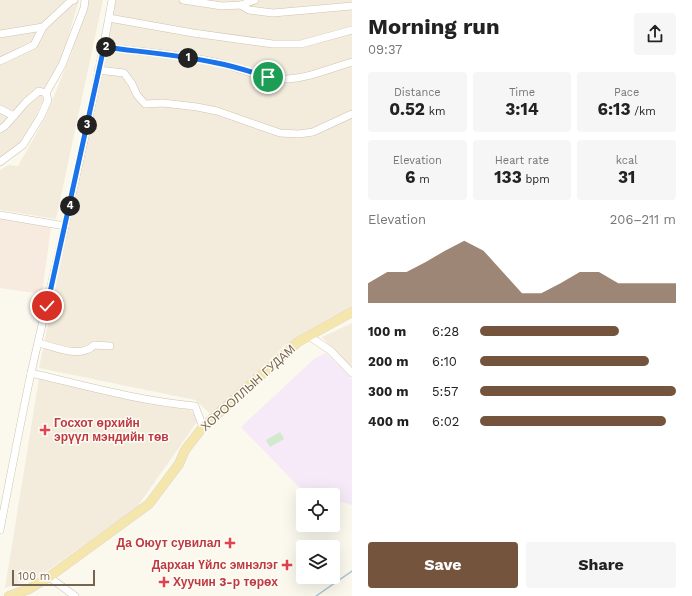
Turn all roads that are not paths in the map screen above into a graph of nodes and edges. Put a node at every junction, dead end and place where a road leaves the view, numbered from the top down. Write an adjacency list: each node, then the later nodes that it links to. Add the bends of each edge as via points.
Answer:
1 (74, 0): 9 (street)
2 (85, 0): 16 (street, via 62,65)
3 (112, 0): 8 (street)
4 (183, 0): 6 (street, via 222,6)
5 (255, 0): 6 (street)
6 (241, 5): 7 (street, via 249,10 273,13)
7 (352, 6)
8 (109, 18): 10 (street, via 273,44 301,44); 12 (street)
9 (43, 27): 11 (street); 13 (street, via 34,45)
10 (352, 30)
11 (0, 34)
12 (104, 47): 14 (street, via 218,63 276,79 303,78); 15 (street)
13 (0, 61)
14 (352, 62)
15 (98, 70): 18 (street, via 124,73 145,104 163,103 217,111 280,133 313,132); 23 (street)
16 (46, 93): 19 (street, via 39,92); 21 (street, via 48,100 41,116 23,145)
17 (0, 109): 19 (street)
18 (352, 114)
19 (14, 116): 20 (street)
20 (0, 129)
21 (0, 162)
22 (0, 215): 23 (street)
23 (66, 226): 26 (street)
24 (352, 312): 25 (main road, ХОРООЛЛЫН ГУДАМ)
25 (309, 336): 29 (street, via 331,351); 30 (main road, ХОРООЛЛЫН ГУДАМ, via 285,352)
26 (38, 343): 27 (street, via 82,352 94,345); 28 (street)
27 (110, 346)
28 (31, 373): 30 (street, via 144,399 195,406); 31 (street)
29 (352, 373)
30 (203, 427): 32 (main road, ХОРООЛЛЫН ГУДАМ, via 149,504)
31 (0, 530)
32 (49, 577): 33 (main road, ХОРООЛЛЫН ГУДАМ, via 29,589); 34 (street)
33 (9, 596)
34 (75, 596)

